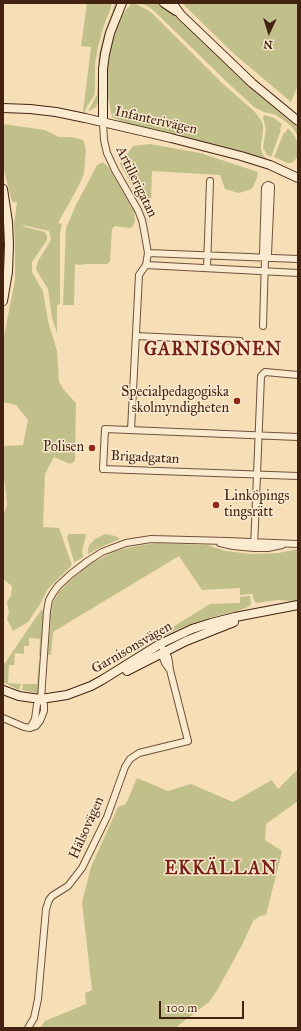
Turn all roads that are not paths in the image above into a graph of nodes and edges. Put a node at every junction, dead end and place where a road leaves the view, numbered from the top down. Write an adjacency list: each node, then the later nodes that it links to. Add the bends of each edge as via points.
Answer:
1 (122, 3): 5 (street, Artillerigatan)
2 (129, 3): 5 (street, Artillerigatan)
3 (164, 3): 6 (street)
4 (172, 3): 6 (street)
5 (118, 14): 9 (street, Artillerigatan, via 105,54)
6 (181, 15): 8 (street, via 247,78)
7 (3, 108): 9 (street, Infanterivägen, via 56,112)
8 (298, 121)
9 (103, 122): 10 (street, Infanterivägen, via 242,156); 15 (street, Artillerigatan, via 107,153 138,210)
10 (298, 178)
11 (210, 181): 16 (street)
12 (3, 189): 13 (street)
13 (5, 213): 23 (street, via 9,235 9,260)
14 (266, 240): 14 (street, via 271,188 268,185 265,188); 17 (street, via 263,254)
15 (148, 253): 16 (street); 19 (street, Artillerigatan)
16 (207, 256): 17 (street); 20 (street)
17 (265, 258): 18 (street); 21 (street)
18 (298, 259)
19 (146, 265): 20 (street); 25 (street, Artillerigatan, via 139,275)
20 (207, 268): 21 (street)
21 (264, 271): 22 (street); 24 (street)
22 (298, 273)
23 (3, 301)
24 (263, 326)
25 (136, 336): 26 (street); 28 (street, Artillerigatan)
26 (240, 341)
27 (298, 375): 29 (street, via 262,373)
28 (131, 430): 29 (street, Brigadgatan); 31 (street, Brigadgatan, via 105,429 103,469)
29 (258, 435): 30 (street, Brigadgatan); 31 (street)
30 (298, 437)
31 (256, 475): 32 (street, Brigadgatan); 34 (street)
32 (298, 476)
33 (298, 544): 34 (street, via 276,547)
34 (254, 545): 40 (street, via 233,546 214,541 150,539 102,552 88,561 58,586 48,605)
35 (298, 605): 37 (street, Garnisonsvägen, via 266,610 192,629)
36 (298, 610): 37 (street, Garnisonsvägen, via 237,621)
37 (162, 648): 40 (street, Garnisonsvägen, via 84,692 68,699); 42 (street, Hälsovägen, via 188,741 139,753 130,759 107,817 82,868 68,886 48,900 38,999 34,1018)
38 (3, 690): 40 (street, Garnisonsvägen)
39 (3, 695): 40 (street, Garnisonsvägen, via 16,700)
40 (41, 702): 41 (street, via 30,728)
41 (3, 718)
42 (28, 1028)

